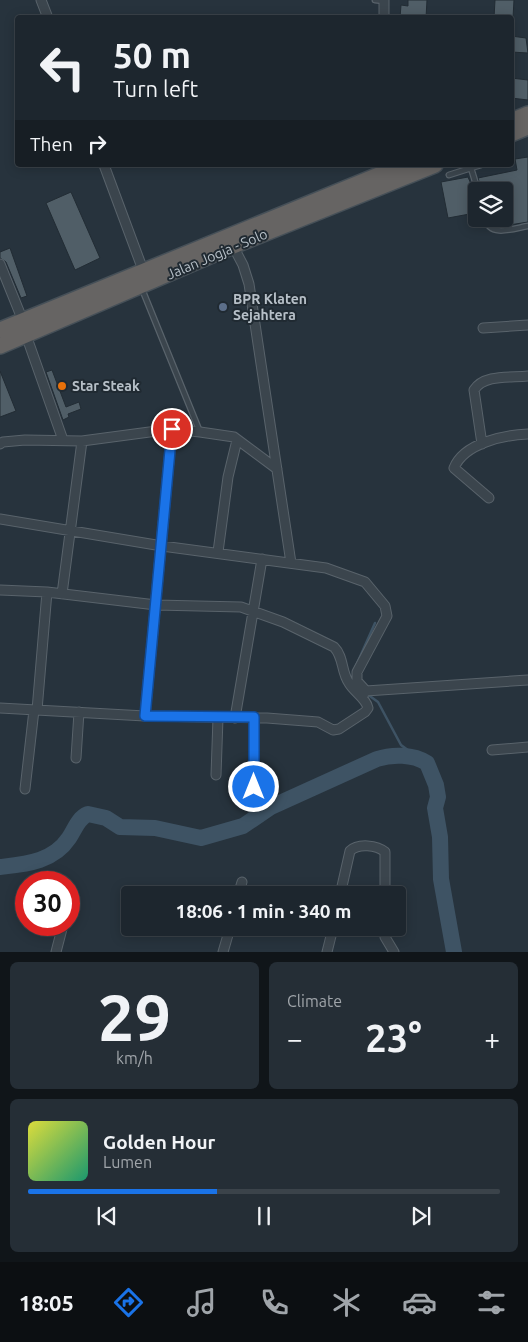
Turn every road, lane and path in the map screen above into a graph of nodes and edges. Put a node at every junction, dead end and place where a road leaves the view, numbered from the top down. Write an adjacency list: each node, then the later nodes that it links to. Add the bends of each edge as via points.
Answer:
1 (41, 0): 3 (street)
2 (381, 0): 4 (street)
3 (47, 15)
4 (384, 15)
5 (528, 114): 6 (highway)
6 (514, 120)
7 (528, 127): 8 (highway)
8 (514, 133)
9 (105, 167): 20 (street)
10 (430, 167): 18 (highway, Jalan Jogja - Solo)
11 (468, 167): 14 (lane)
12 (470, 167): 15 (lane)
13 (385, 169): 20 (highway, Jalan Jogja - Solo)
14 (449, 175)
15 (475, 182)
16 (528, 226): 17 (lane, via 494,230)
17 (490, 227)
18 (233, 246): 21 (highway, Jalan Jogja - Solo); 36 (street, via 249,284)
19 (0, 264): 23 (street)
20 (143, 270): 23 (highway, Jalan Jogja - Solo)
21 (141, 286): 23 (highway, Jalan Jogja - Solo); 29 (lane)
22 (528, 325): 24 (street)
23 (24, 328): 25 (highway, Jalan Jogja - Solo); 26 (highway, Jalan Jogja - Solo); 31 (street)
24 (484, 328)
25 (0, 330)
26 (0, 346)
27 (528, 376): 35 (street, via 478,383 474,390)
28 (172, 429): 29 (street); 33 (street); 40 (street)
29 (200, 432): 32 (street, via 218,433)
30 (528, 434): 35 (street, via 514,434)
31 (63, 440): 33 (street); 34 (street, via 17,440)
32 (237, 440): 36 (street); 41 (street, via 228,477)
33 (82, 441): 39 (street)
34 (0, 444)
35 (482, 444): 37 (street, via 464,455 454,468)
36 (277, 469): 43 (street)
37 (489, 498)
38 (0, 519): 39 (street)
39 (71, 531): 40 (street); 46 (street)
40 (162, 546): 41 (street); 47 (street)
41 (218, 552): 42 (street)
42 (262, 559): 43 (street); 48 (street)
43 (291, 563): 50 (street, via 354,576 365,582 385,606 385,621 357,672 357,681)
44 (0, 590): 45 (street)
45 (47, 592): 46 (street); 52 (street)
46 (62, 594): 47 (street)
47 (156, 605): 48 (street, via 241,608); 54 (street)
48 (254, 612): 50 (street, via 334,647 348,683); 57 (street)
49 (528, 680): 50 (street)
50 (364, 694): 55 (street, via 365,712 339,729 333,730 318,722)
51 (0, 708): 52 (street)
52 (35, 710): 53 (street); 63 (street)
53 (79, 712): 54 (street); 60 (street)
54 (145, 716): 56 (street)
55 (254, 717): 57 (street); 62 (street)
56 (218, 718): 57 (street); 61 (street)
57 (235, 718)
58 (528, 747): 59 (street)
59 (492, 750)
60 (76, 758)
61 (216, 774)
62 (254, 787)
63 (25, 789)
64 (242, 882): 65 (street)
65 (241, 886)
66 (342, 886): 67 (street, via 350,851 362,847 380,848 385,852)
67 (385, 886)
68 (60, 936): 72 (street)
69 (228, 936): 73 (street)
70 (331, 936): 74 (street)
71 (385, 936): 75 (street)
72 (56, 952)
73 (223, 952)
74 (327, 952)
75 (394, 952)

